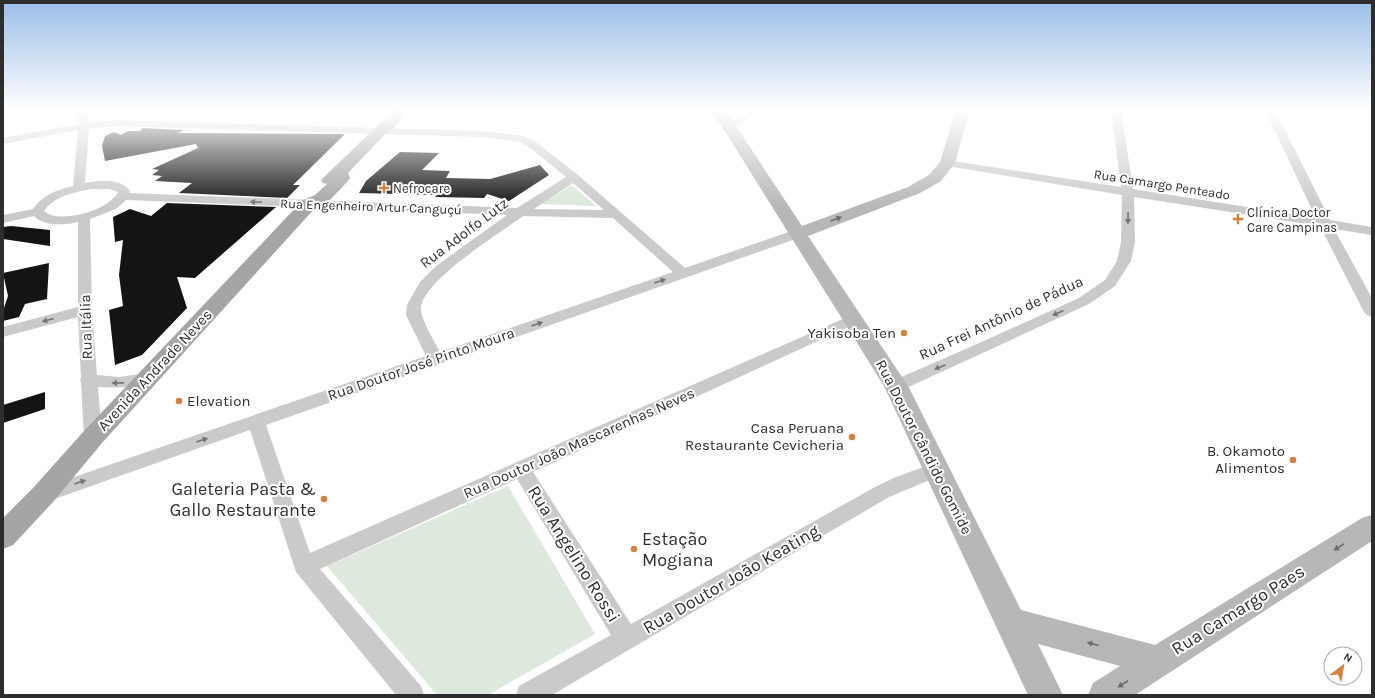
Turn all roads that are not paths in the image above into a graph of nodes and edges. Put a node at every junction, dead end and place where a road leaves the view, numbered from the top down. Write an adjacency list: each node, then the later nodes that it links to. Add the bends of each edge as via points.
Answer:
1 (83, 143): 10 (street)
2 (368, 143): 13 (main road, Avenida Andrade Neves, via 340,172 342,178 321,199)
3 (529, 143): 9 (street)
4 (740, 143): 21 (main road, Rua Doutor Cândido Gomide)
5 (953, 143): 8 (main road)
6 (1121, 143): 11 (street, Rua Frei Antônio de Pádua)
7 (1286, 143): 19 (street)
8 (947, 163): 11 (street, Rua Camargo Penteado); 21 (main road, one-way to 8, via 914,190 935,178)
9 (574, 177): 15 (street, Rua Adolfo Lutz); 16 (street)
10 (79, 188): 12 (street, via 114,185 124,191); 14 (street, via 55,196 43,204)
11 (1128, 193): 19 (street, Rua Camargo Penteado); 30 (street, Rua Frei Antônio de Pádua, one-way to 30, via 1128,242 1124,261 1110,283 1084,301)
12 (124, 196): 13 (street, Rua Engenheiro Artur Canguçú, one-way to 12); 17 (street, via 115,205)
13 (309, 204): 15 (street, Rua Engenheiro Artur Canguçú); 28 (main road, Avenida Andrade Neves)
14 (38, 212): 17 (street, via 39,216 51,220); 18 (street)
15 (520, 212): 16 (street, Rua Engenheiro Artur Canguçú); 27 (street, Rua Adolfo Lutz, via 441,269 420,293 414,305 414,315)
16 (617, 214): 22 (street)
17 (84, 217): 23 (street, Rua Itália)
18 (3, 219)
19 (1325, 224): 20 (street, Rua Camargo Penteado); 24 (street)
20 (1372, 231)
21 (799, 233): 22 (street, Rua Doutor José Pinto Moura); 25 (main road, Rua Doutor Cândido Gomide)
22 (683, 273): 27 (street, Rua Doutor José Pinto Moura, one-way to 22)
23 (86, 310): 26 (street, one-way to 26); 29 (street, Rua Itália)
24 (1372, 312)
25 (854, 319): 30 (main road, Rua Doutor Cândido Gomide); 33 (street, Rua Doutor João Mascarenhas Neves)
26 (3, 332)
27 (435, 359): 31 (street, Rua Doutor José Pinto Moura)
28 (148, 379): 29 (street, one-way to 29, via 119,383); 32 (main road, Avenida Andrade Neves)
29 (88, 380): 32 (street, Rua Itália)
30 (896, 386): 34 (main road, Rua Doutor Cândido Gomide)
31 (256, 421): 35 (street, Rua Doutor José Pinto Moura, one-way to 31); 38 (street)
32 (93, 437): 35 (main road, Avenida Andrade Neves)
33 (521, 469): 38 (street, Rua Doutor João Mascarenhas Neves); 40 (street, Rua Angelino Rossi)
34 (937, 469): 39 (main road, Rua Doutor Cândido Gomide); 40 (street, Rua Doutor João Keating, via 882,492)
35 (43, 495): 37 (main road, Avenida Andrade Neves)
36 (1372, 526): 41 (main road, Rua Camargo Paes, one-way to 41)
37 (3, 537)
38 (304, 566): 42 (street)
39 (1011, 622): 41 (main road, one-way to 39); 44 (main road, Rua Doutor Cândido Gomide)
40 (627, 639): 43 (street, Rua Doutor João Keating)
41 (1158, 661): 45 (main road, Rua Camargo Paes, one-way to 45)
42 (412, 695)
43 (528, 695)
44 (1046, 695)
45 (1105, 695)

